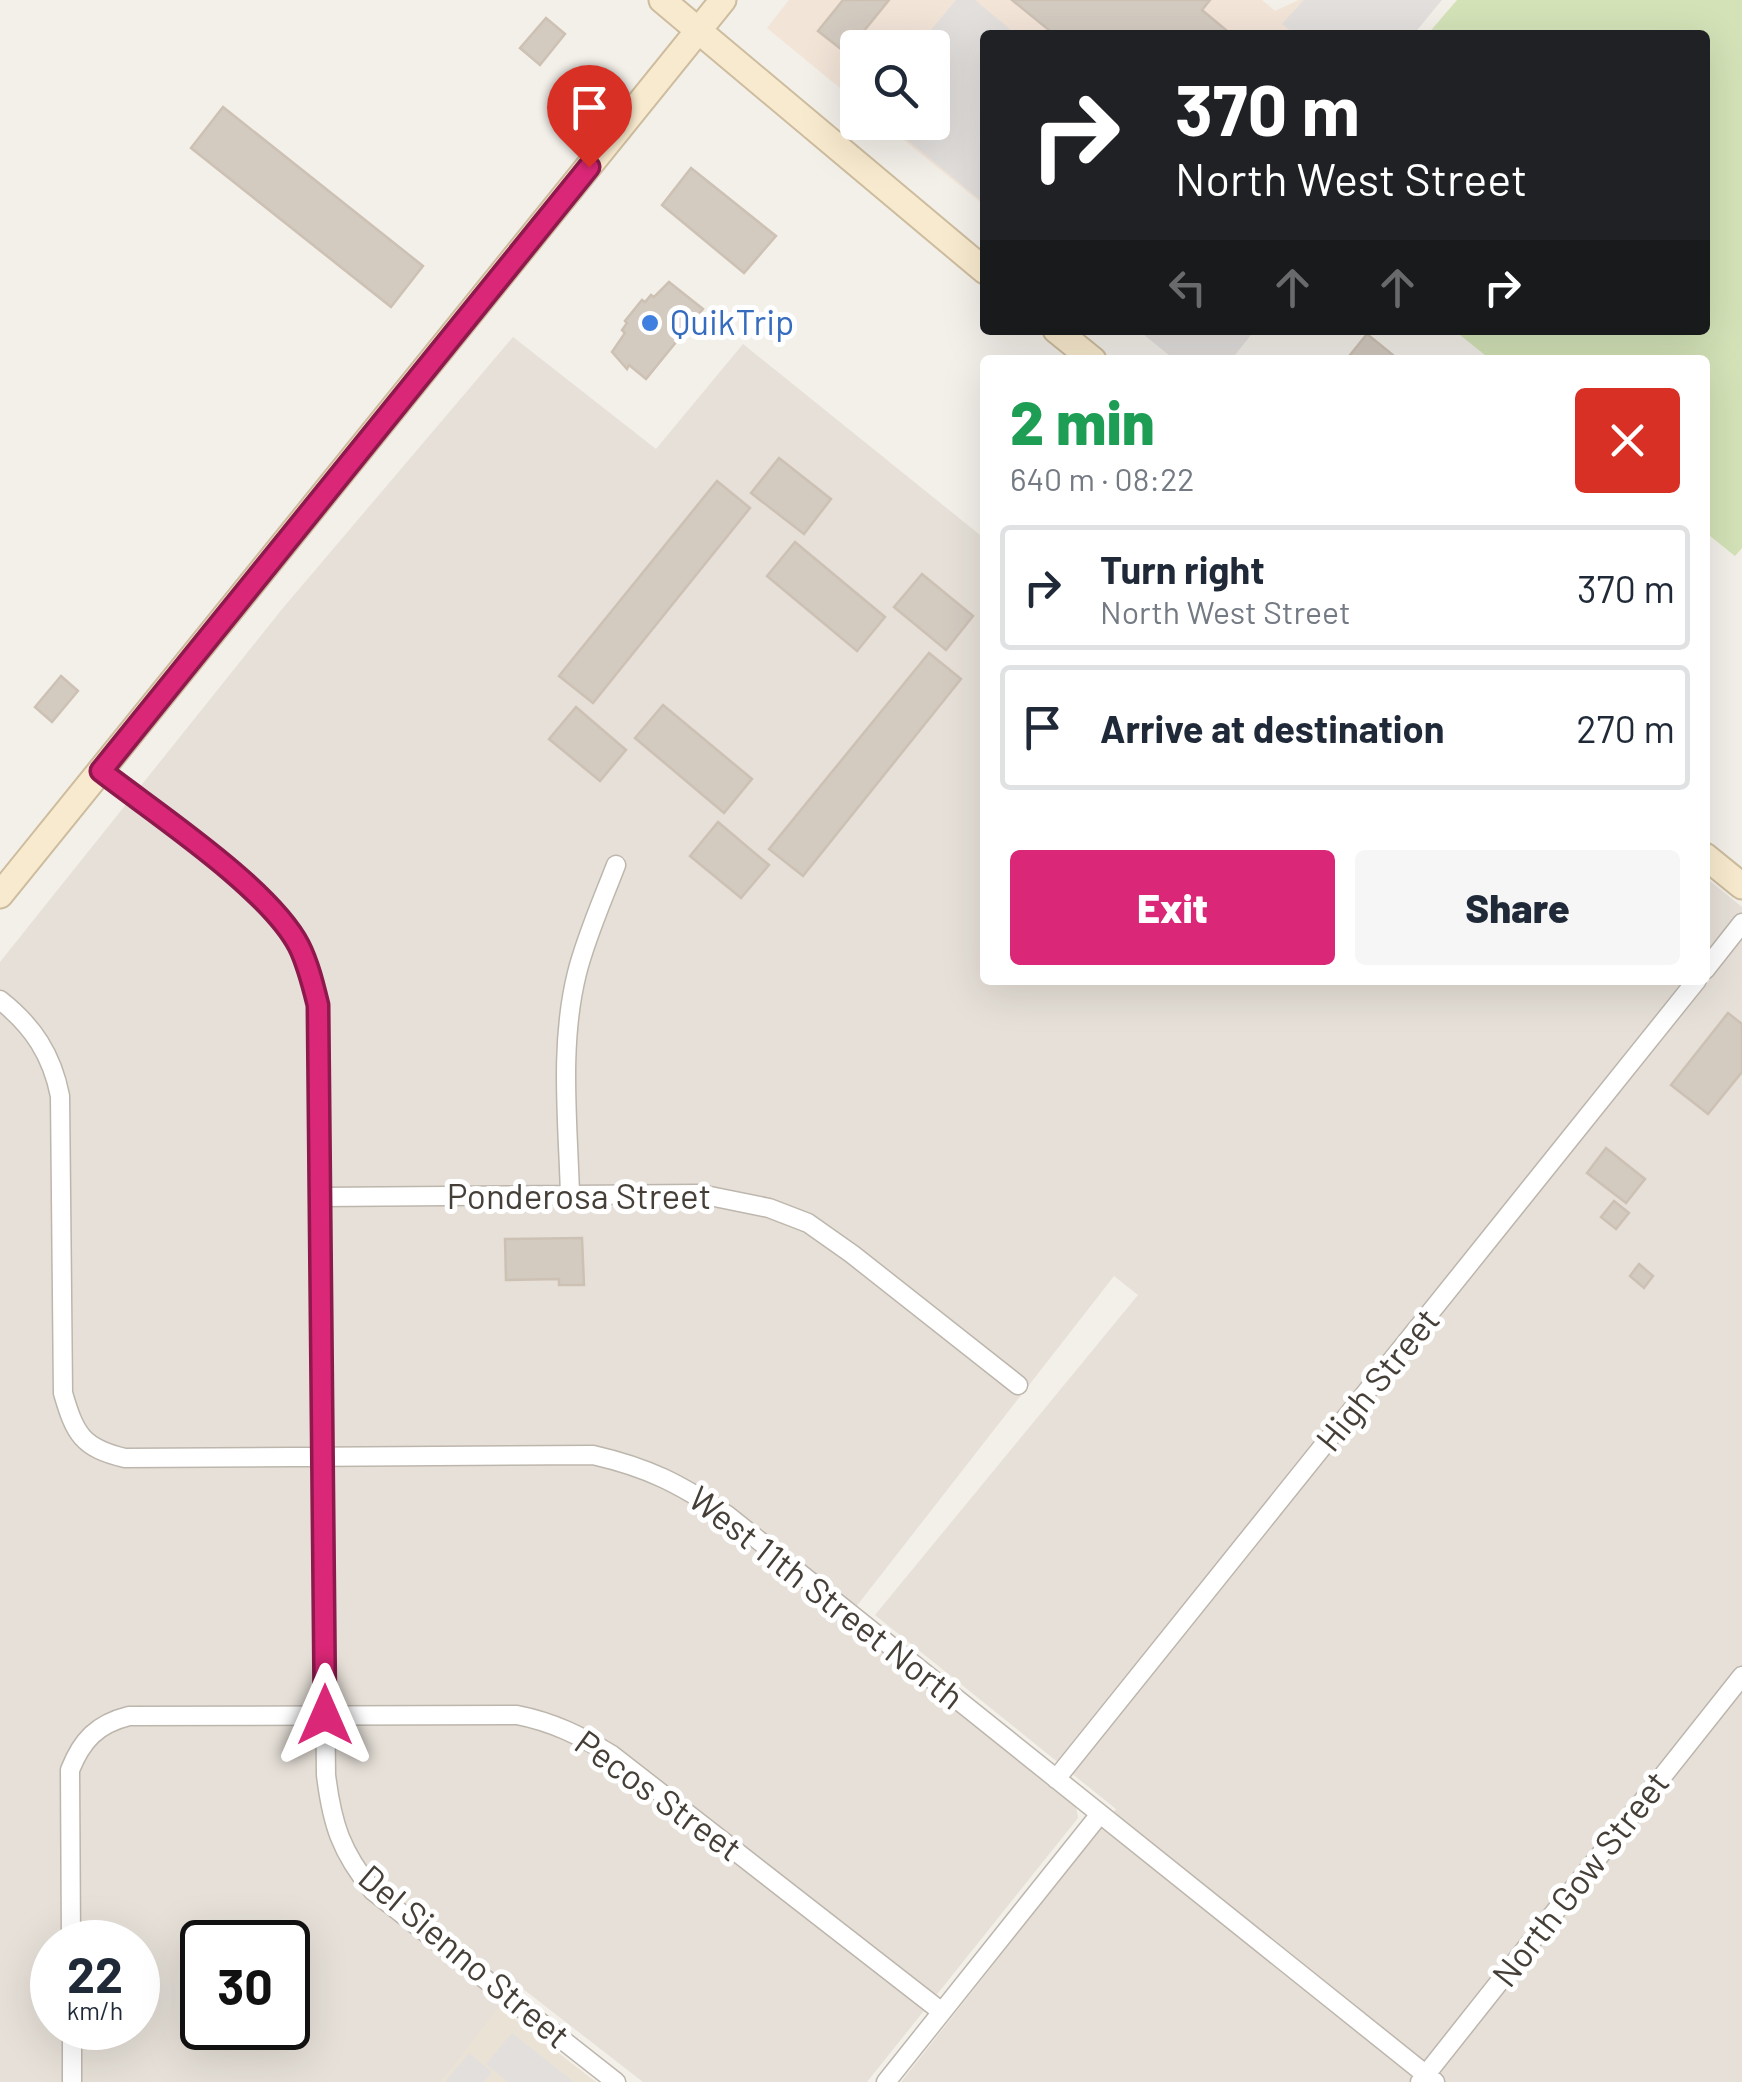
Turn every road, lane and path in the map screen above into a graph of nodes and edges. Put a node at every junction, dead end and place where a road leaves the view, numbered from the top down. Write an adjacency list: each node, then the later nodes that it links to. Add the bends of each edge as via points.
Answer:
1 (662, 0): 3 (main road)
2 (723, 0): 3 (main road)
3 (697, 32): 4 (main road); 7 (main road)
4 (980, 266)
5 (1062, 335): 6 (main road)
6 (1087, 355)
7 (101, 771): 11 (main road); 17 (street, Del Sienno Street, via 250,888 297,943 318,1005)
8 (1710, 860): 10 (main road)
9 (616, 865): 16 (street, via 577,972 570,1022)
10 (1742, 886)
11 (0, 895)
12 (1742, 923): 13 (street)
13 (1710, 964)
14 (1693, 985): 22 (street, High Street)
15 (0, 1000): 19 (street, West 11th Street North, via 41,1043 60,1096 63,1393 79,1435 102,1452 126,1458)
16 (570, 1195): 17 (street, Ponderosa Street); 18 (street, Ponderosa Street, via 700,1194 808,1223)
17 (320, 1197): 19 (street, Del Sienno Street)
18 (1018, 1385)
19 (323, 1456): 21 (street, Del Sienno Street); 22 (street, West 11th Street North, via 593,1455 668,1478 727,1515)
20 (1742, 1676): 27 (street, North Gow Street)
21 (325, 1715): 24 (street, Pecos Street, via 129,1716 91,1733 70,1770); 25 (street, Pecos Street, via 517,1714 575,1732); 29 (street, Del Sienno Street, via 330,1806 351,1864 388,1903)
22 (1056, 1778): 23 (street, West 11th Street North)
23 (1100, 1814): 25 (street); 27 (street, West 11th Street North)
24 (71, 1920)
25 (942, 2012): 30 (street)
26 (72, 2050): 28 (street)
27 (1426, 2079)
28 (72, 2082)
29 (616, 2082)
30 (886, 2082)

